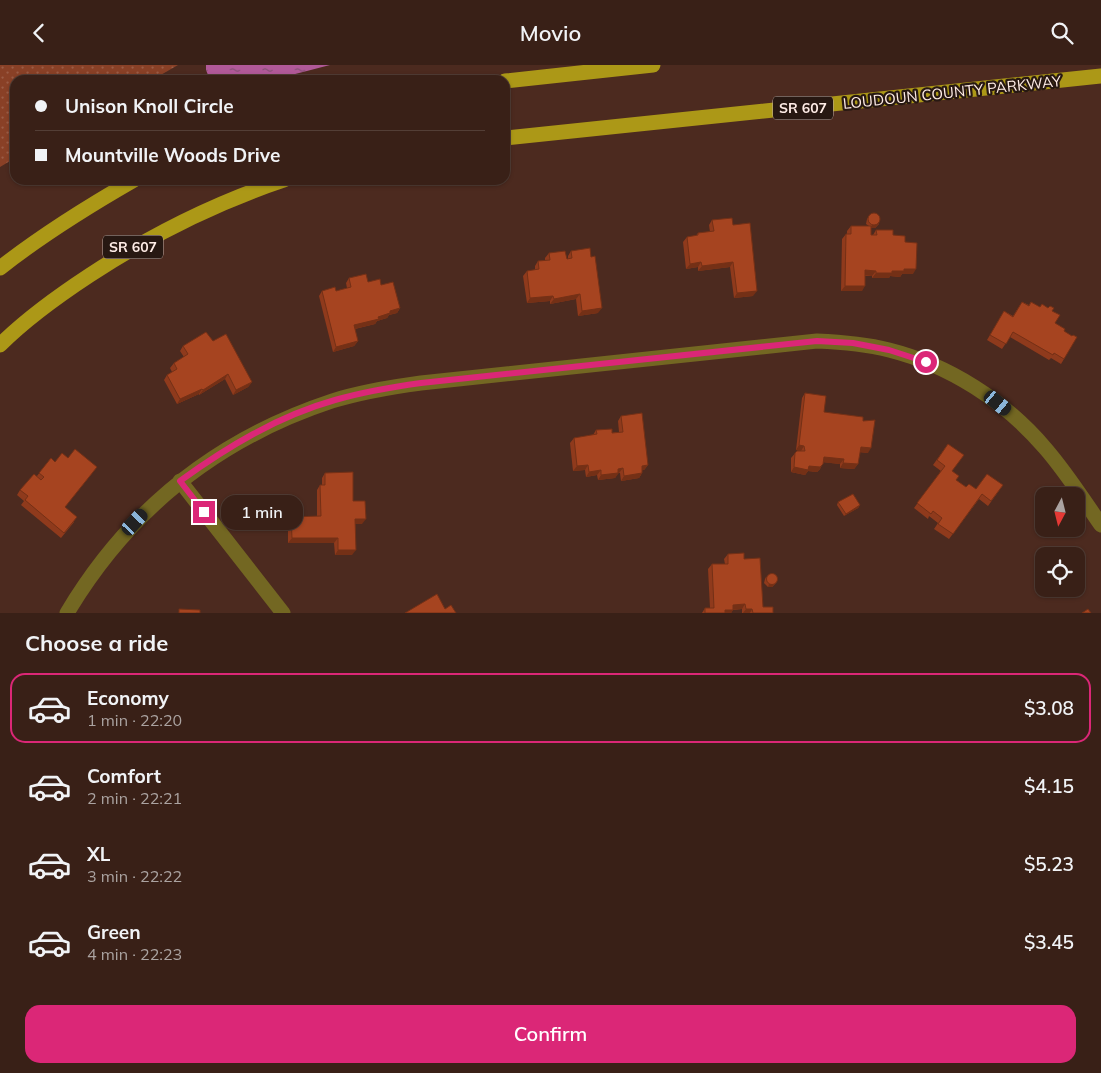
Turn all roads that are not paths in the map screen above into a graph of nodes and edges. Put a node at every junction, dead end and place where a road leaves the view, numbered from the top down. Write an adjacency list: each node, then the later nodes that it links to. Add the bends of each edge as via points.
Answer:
1 (653, 65): 3 (main road)
2 (1101, 76): 4 (main road, LOUDOUN COUNTY PARKWAY / SR 607)
3 (510, 80)
4 (510, 137)
5 (125, 185): 7 (main road, via 83,209)
6 (268, 185): 8 (main road, SR 607, via 196,213 146,239 62,293 15,329)
7 (0, 268)
8 (0, 345)
9 (180, 481): 10 (street, via 216,455 288,417 381,389 817,341 889,350 953,374 987,394 1019,420 1045,448); 11 (street, via 113,546); 12 (street)
10 (1101, 525)
11 (67, 613)
12 (283, 613)

